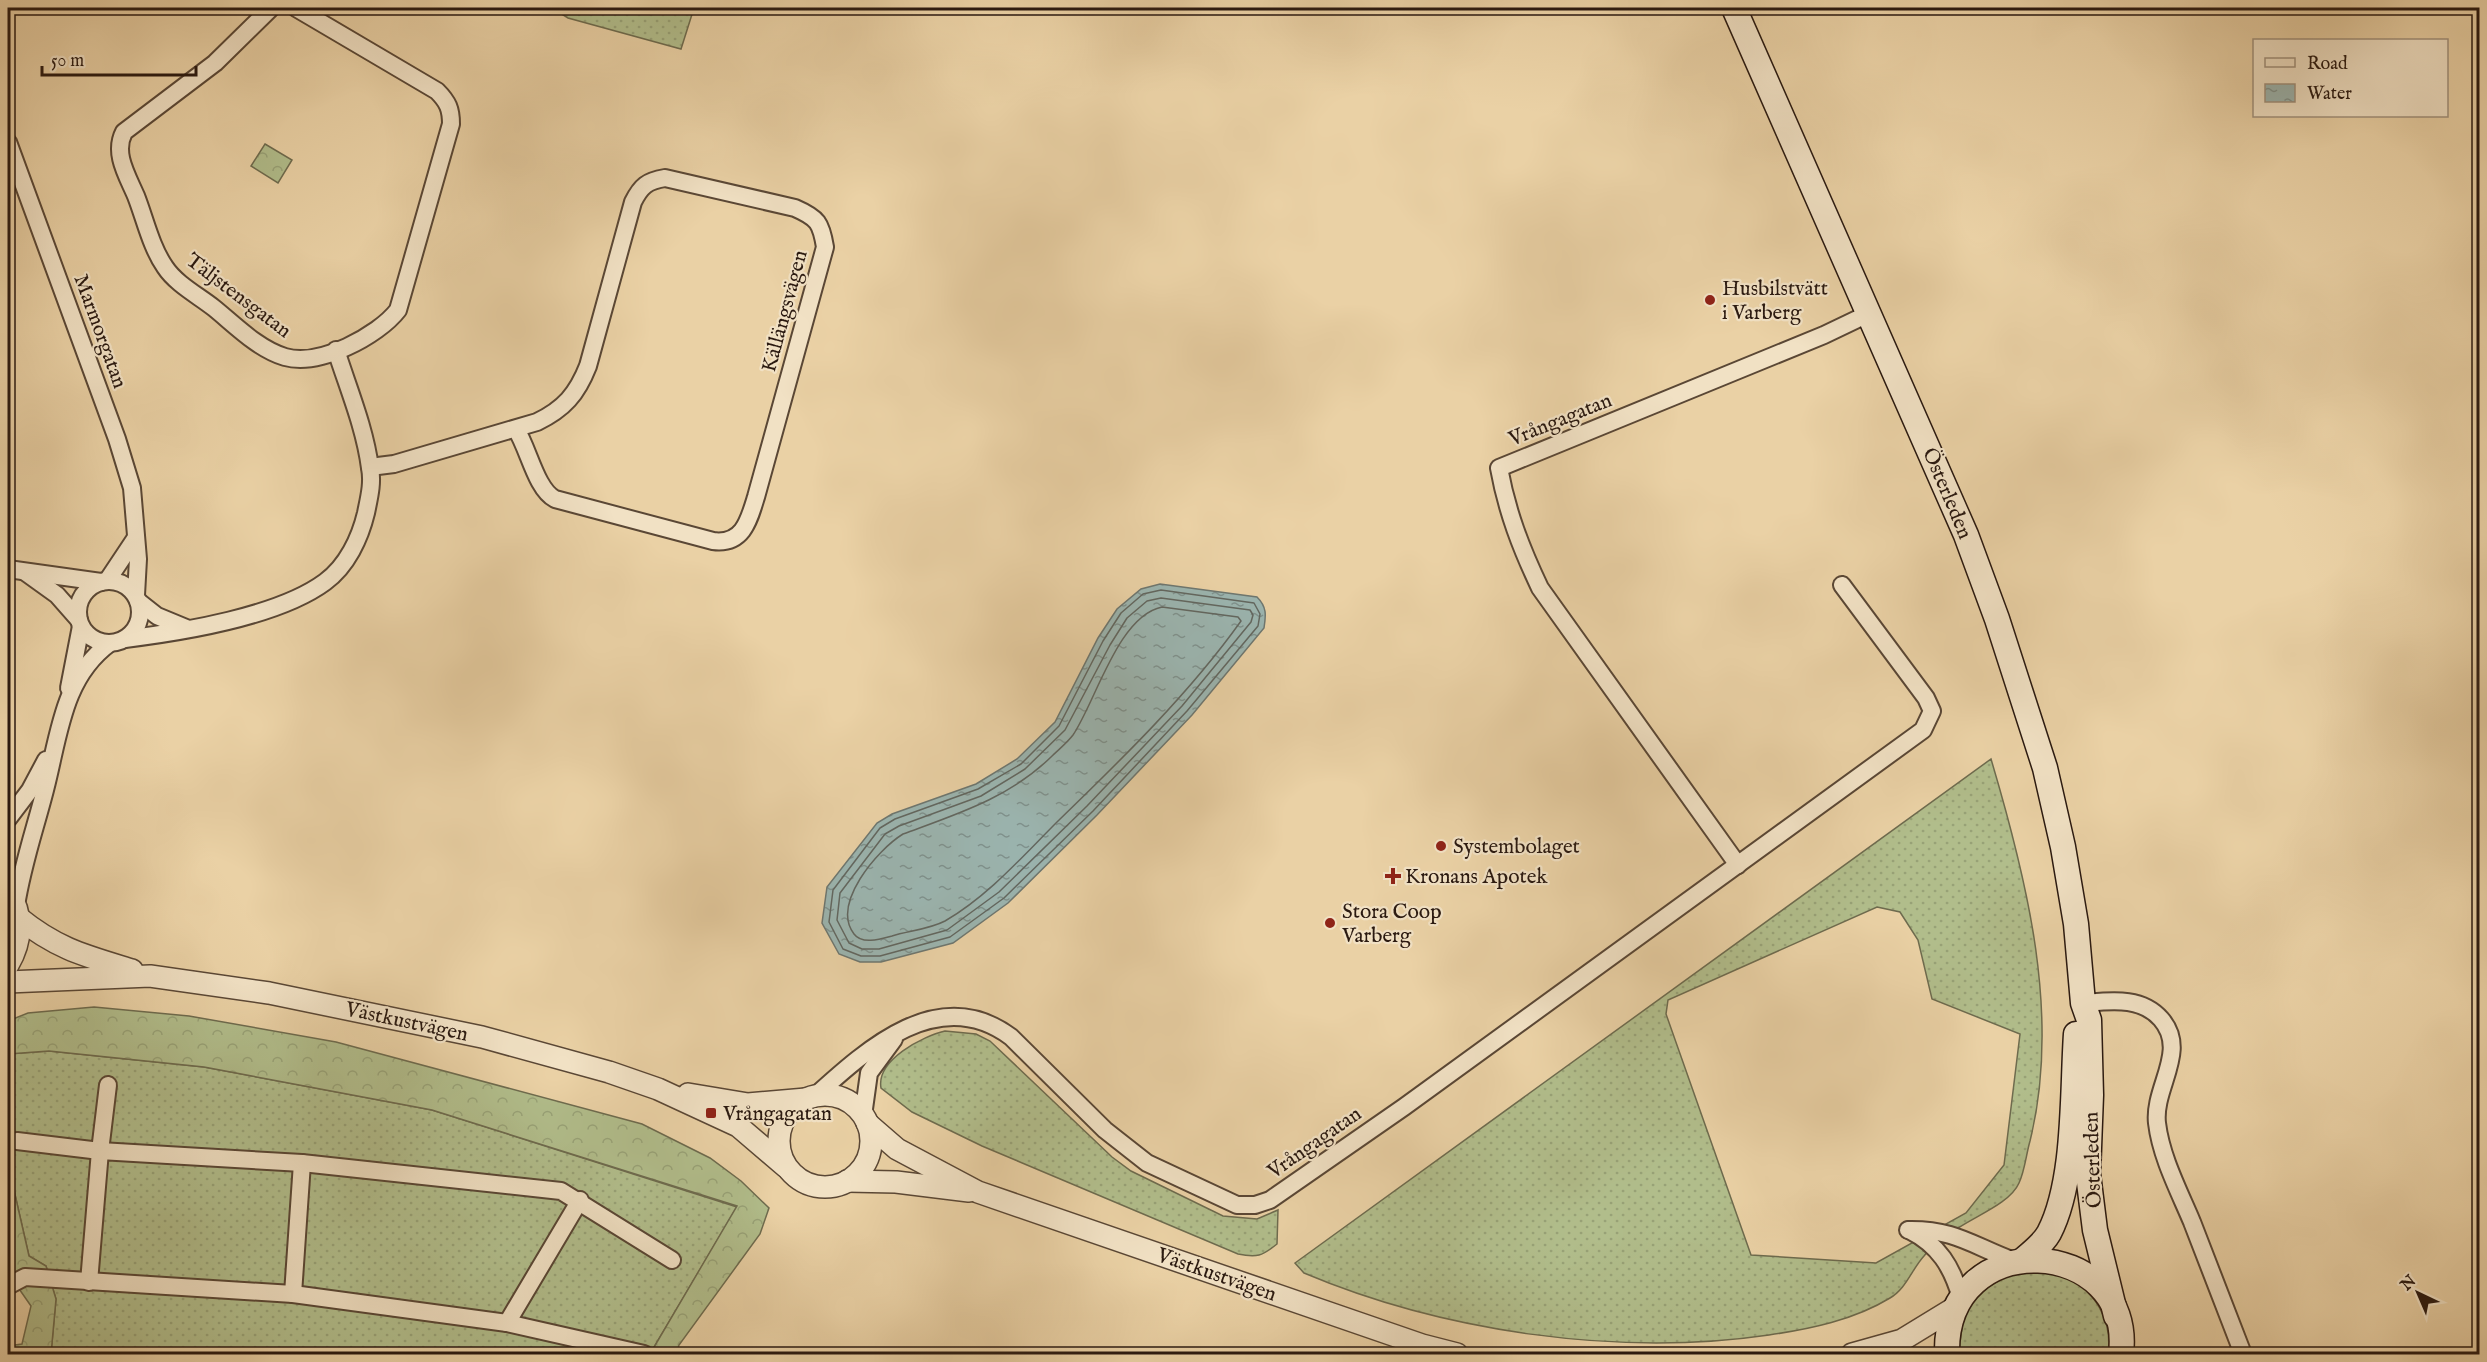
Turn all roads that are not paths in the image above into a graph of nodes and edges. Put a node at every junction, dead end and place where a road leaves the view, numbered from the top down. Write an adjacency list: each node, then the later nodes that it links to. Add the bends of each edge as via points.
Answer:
1 (271, 8): 6 (street, Täljstensgatan, via 215,63 124,132 119,142 120,155 158,253 175,278 277,354 299,359)
2 (296, 8): 6 (street, Täljstensgatan, via 437,91 451,114 398,310 380,330)
3 (1734, 8): 5 (main road, Österleden)
4 (8, 142): 9 (street, Marmorgatan, via 117,439 132,488)
5 (1870, 313): 21 (street, Vrångagatan, via 1499,468 1506,508 1540,588); 26 (main road, Österleden, via 1966,535 2045,768 2076,924)
6 (336, 350): 8 (street)
7 (516, 429): 7 (street, Källängsvägen, via 555,413 580,387 633,202 641,187 651,180 665,178 795,208 814,216 822,229 825,247 756,497 747,526 737,537 713,541 546,495); 8 (street, via 394,464)
8 (370, 467): 16 (street, via 371,489 363,525 348,558 327,581 307,593 237,619)
9 (135, 539): 12 (street); 14 (street, Marmorgatan)
10 (8, 569): 11 (street)
11 (24, 572): 12 (street); 15 (street, via 57,595)
12 (104, 581): 14 (street, via 124,584); 15 (street, via 84,593 79,606)
13 (1842, 585): 21 (street, Vrångagatan, via 1926,698 1932,711 1930,719 1923,730)
14 (137, 598): 16 (street, via 157,616); 17 (street, via 139,622)
15 (80, 623): 17 (street, via 94,639); 18 (street)
16 (190, 628): 17 (street)
17 (118, 641): 18 (street, via 91,659)
18 (68, 698): 19 (street)
19 (54, 746): 20 (street, via 30,790); 22 (street)
20 (8, 819)
21 (1738, 865): 27 (street, Vrångagatan, via 1295,1184 1255,1205 1237,1205 1215,1197 1147,1163 1105,1130 1000,1029 967,1017 949,1016 918,1023)
22 (14, 905): 23 (street, via 16,948); 24 (street, Västkustvägen, via 45,939)
23 (8, 965)
24 (150, 975): 25 (street, Västkustvägen); 29 (street, Västkustvägen, via 269,993 482,1037)
25 (8, 982)
26 (2083, 1003): 40 (main road, Österleden, via 2076,1020 2071,1127 2059,1207 2049,1234); 45 (main road, Österleden, via 2089,1020 2090,1047 2088,1174 2095,1230); 52 (street, via 2133,1003 2147,1008 2167,1029 2173,1056 2156,1111 2158,1129)
27 (901, 1032): 30 (street, Vrångagatan, via 880,1041); 31 (street, Vrångagatan, via 870,1073 863,1101)
28 (108, 1085): 33 (street)
29 (658, 1089): 30 (street, Västkustvägen, via 748,1104); 35 (street, Västkustvägen, via 738,1126)
30 (811, 1098): 31 (street, Västkustvägen, via 829,1096 844,1100); 35 (street, via 794,1107 782,1125 779,1142)
31 (865, 1119): 36 (street, via 871,1139 868,1155 860,1170); 37 (street, Västkustvägen, via 897,1149)
32 (17, 1142): 33 (street)
33 (100, 1151): 34 (street); 41 (street)
34 (302, 1163): 38 (street, via 561,1191); 43 (street)
35 (786, 1167): 36 (street, Västkustvägen, via 798,1179 814,1186 831,1187)
36 (847, 1181): 37 (street, Västkustvägen, via 896,1182)
37 (978, 1192): 48 (street, Västkustvägen)
38 (580, 1200): 39 (street); 46 (street)
39 (672, 1260)
40 (2019, 1260): 44 (main road, via 1985,1274); 44 (street, via 1953,1234 1908,1230 1943,1256 1954,1275); 45 (main road, via 2053,1261 2080,1272 2102,1291)
41 (89, 1282): 42 (street, via 25,1277); 43 (street)
42 (8, 1286)
43 (293, 1294): 46 (street)
44 (1958, 1303): 49 (street, via 1902,1340); 50 (main road, via 1948,1331)
45 (2116, 1316): 51 (main road, Österleden)
46 (507, 1323): 47 (street)
47 (644, 1354)
48 (1457, 1354)
49 (1852, 1354)
50 (1947, 1354)
51 (2121, 1354)
52 (2242, 1354)

